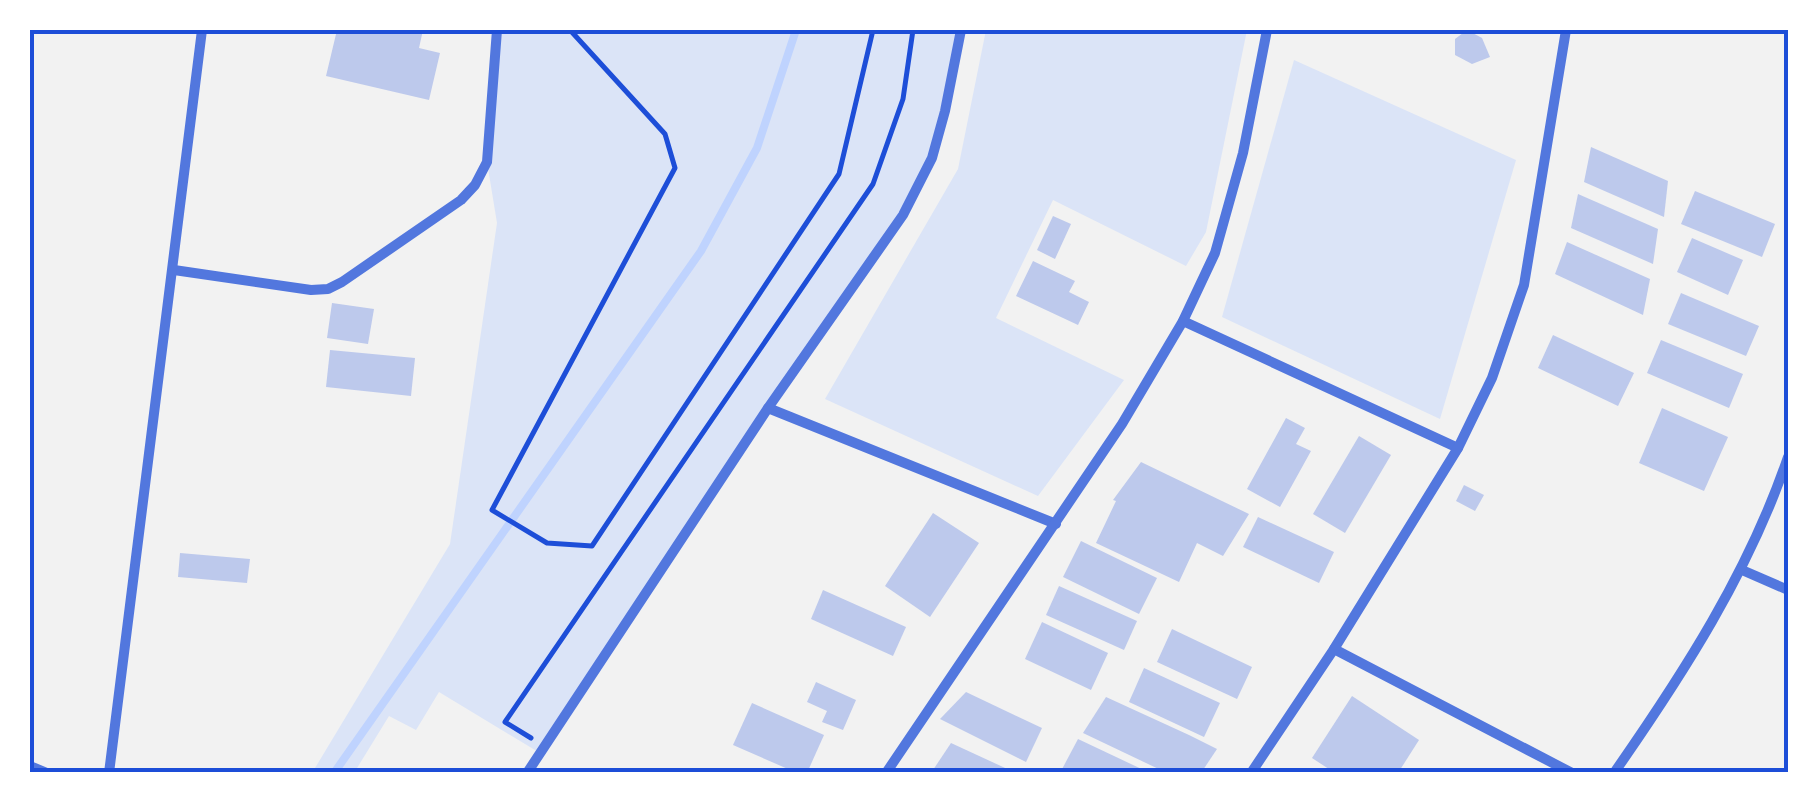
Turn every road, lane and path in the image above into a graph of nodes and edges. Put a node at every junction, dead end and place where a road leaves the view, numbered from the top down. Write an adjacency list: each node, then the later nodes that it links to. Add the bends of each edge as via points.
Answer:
1 (202, 30): 9 (street)
2 (496, 30): 9 (street, via 487,162 461,200 328,289)
3 (570, 30): 4 (path, via 665,134 675,168 492,510 547,544 592,546 840,174)
4 (873, 30)
5 (913, 30): 18 (path, via 903,99 873,184 505,722)
6 (961, 30): 11 (street, via 945,112 921,184)
7 (1267, 30): 10 (street, via 1215,253)
8 (1566, 30): 12 (street, via 1524,285 1492,378)
9 (174, 270): 21 (street)
10 (1183, 321): 12 (street); 14 (street)
11 (768, 408): 14 (street); 18 (street)
12 (1458, 448): 17 (street)
13 (1788, 457): 15 (street)
14 (1056, 524): 23 (street)
15 (1742, 570): 16 (street); 26 (street)
16 (1788, 590)
17 (1334, 649): 24 (street); 25 (street)
18 (544, 746): 22 (street)
19 (30, 766): 20 (street)
20 (48, 773)
21 (109, 773)
22 (527, 773)
23 (886, 773)
24 (1250, 773)
25 (1572, 773)
26 (1614, 773)

